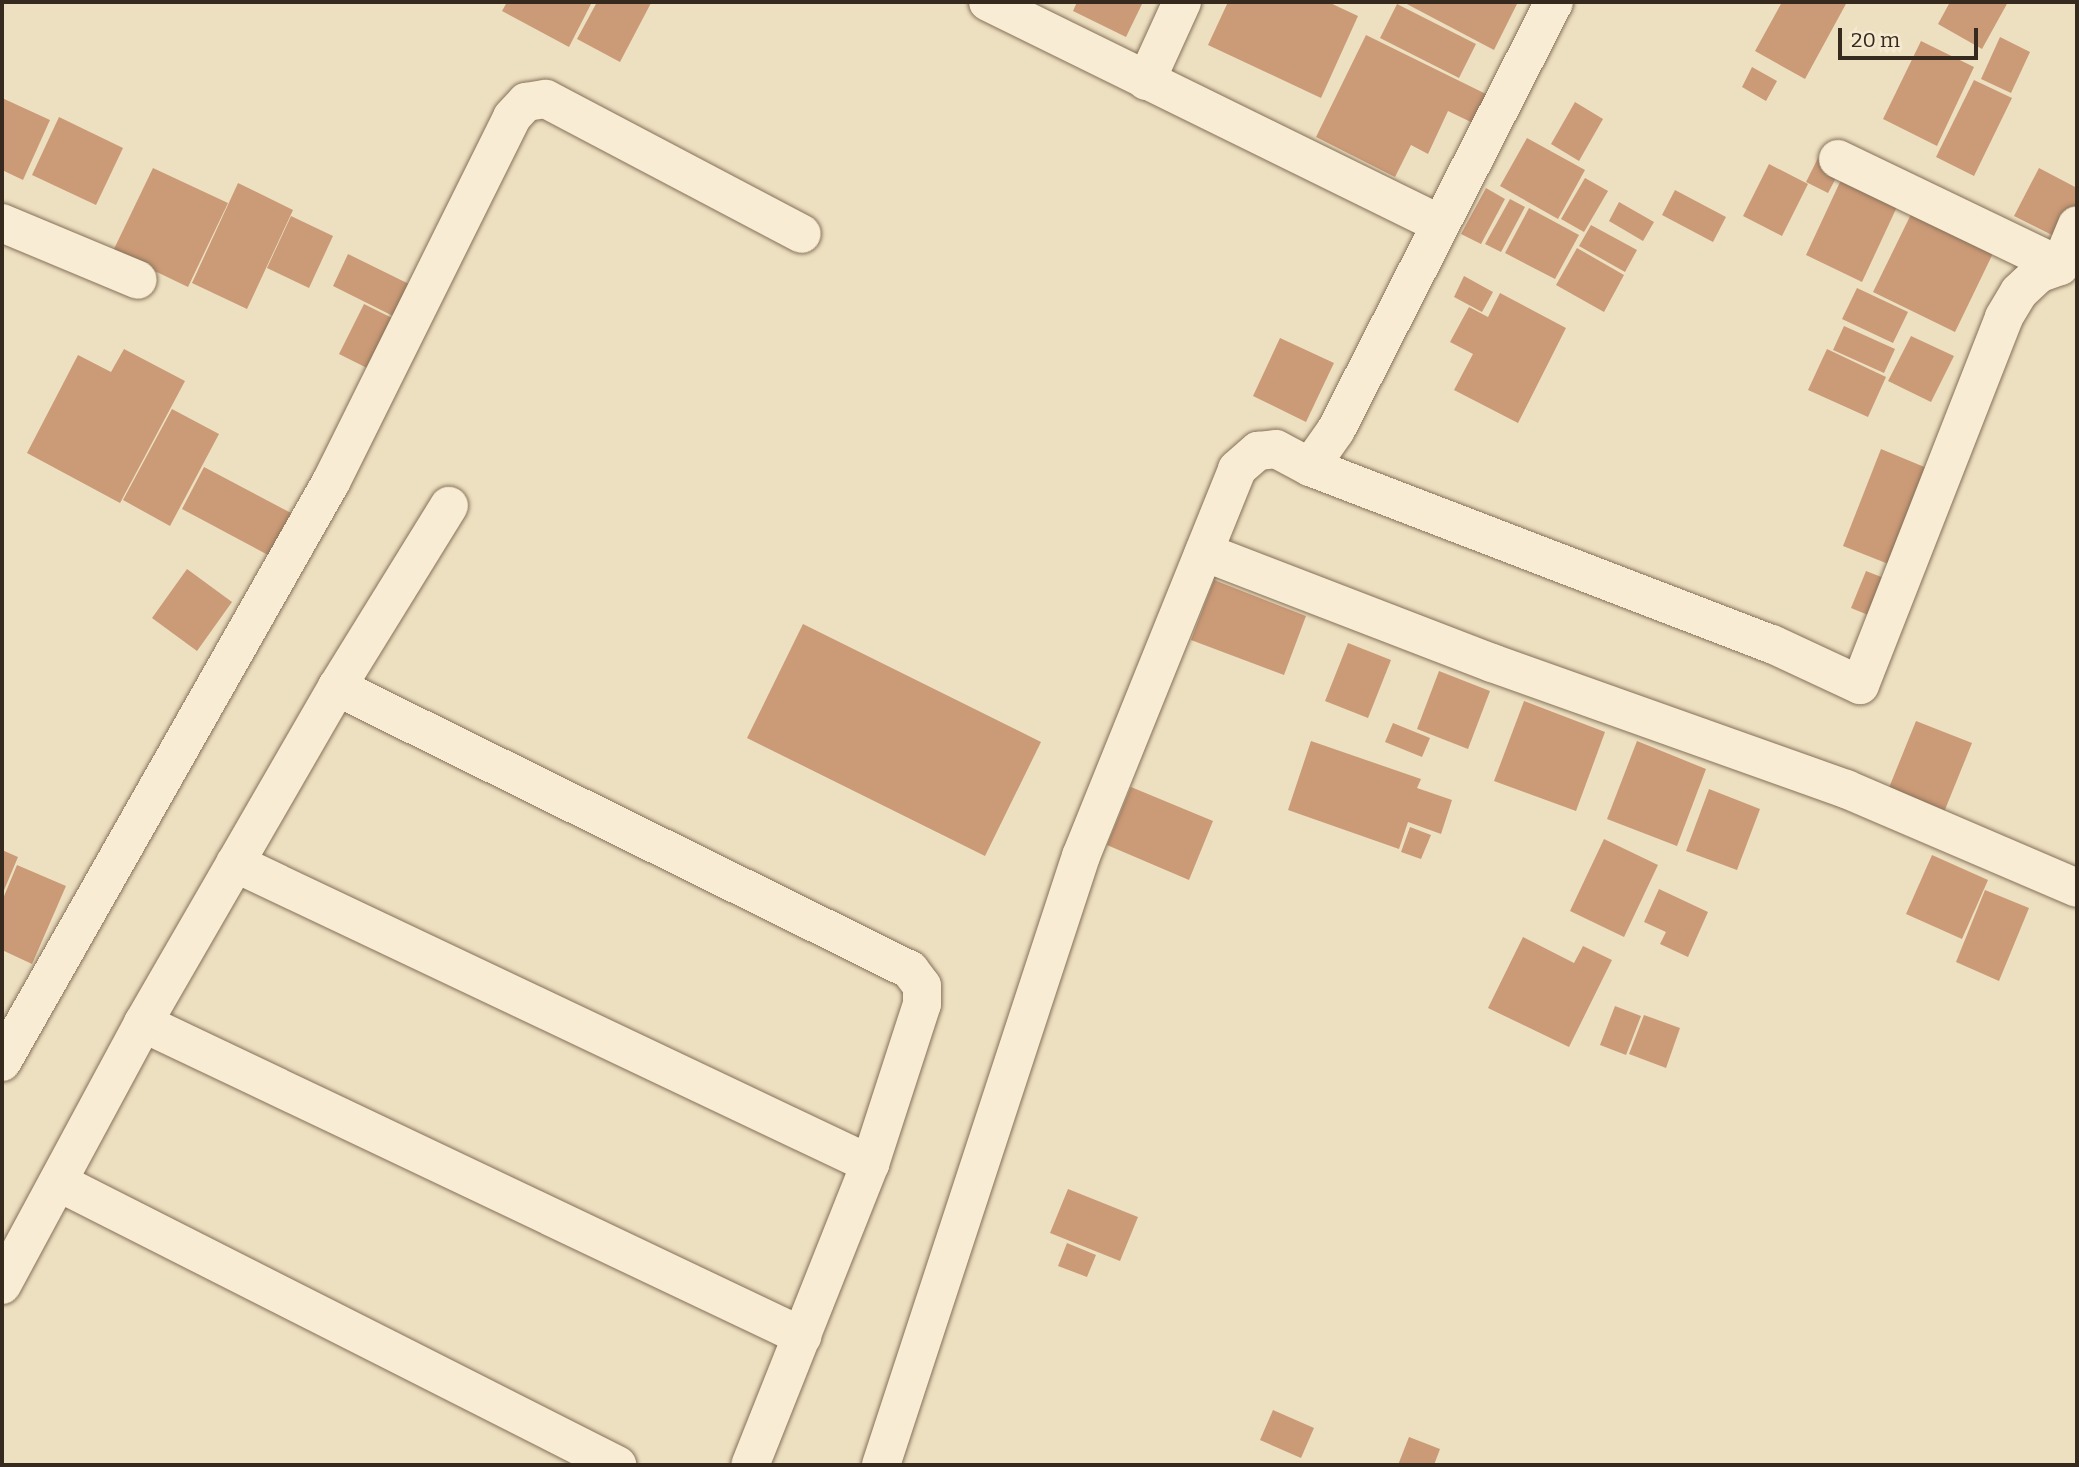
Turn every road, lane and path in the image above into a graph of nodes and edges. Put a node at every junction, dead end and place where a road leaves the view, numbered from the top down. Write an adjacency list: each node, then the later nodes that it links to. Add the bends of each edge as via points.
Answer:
1 (988, 2): 4 (street)
2 (1182, 2): 4 (street)
3 (1554, 2): 7 (street)
4 (1146, 81): 7 (street)
5 (1838, 159): 10 (street)
6 (2, 223): 11 (street)
7 (1438, 223): 12 (street, via 1336,430)
8 (2077, 226): 10 (street)
9 (802, 234): 19 (street, via 547,99 526,102 507,128 331,482)
10 (2060, 266): 12 (street, via 2038,274 2019,292 2004,317 1860,685 1772,644)
11 (138, 280)
12 (1310, 467): 14 (street, via 1276,449 1258,450 1237,469)
13 (449, 506): 15 (street)
14 (1204, 552): 17 (street, via 1492,663 1846,789); 26 (street, via 1081,856)
15 (337, 687): 16 (street); 20 (street, via 910,970 922,986 922,1004)
16 (235, 863): 18 (street); 20 (street)
17 (2077, 888)
18 (143, 1023): 21 (street); 23 (street)
19 (2, 1062)
20 (870, 1164): 23 (street)
21 (58, 1182): 22 (street); 24 (street)
22 (2, 1285)
23 (802, 1336): 25 (street)
24 (617, 1465)
25 (750, 1465)
26 (881, 1465)

